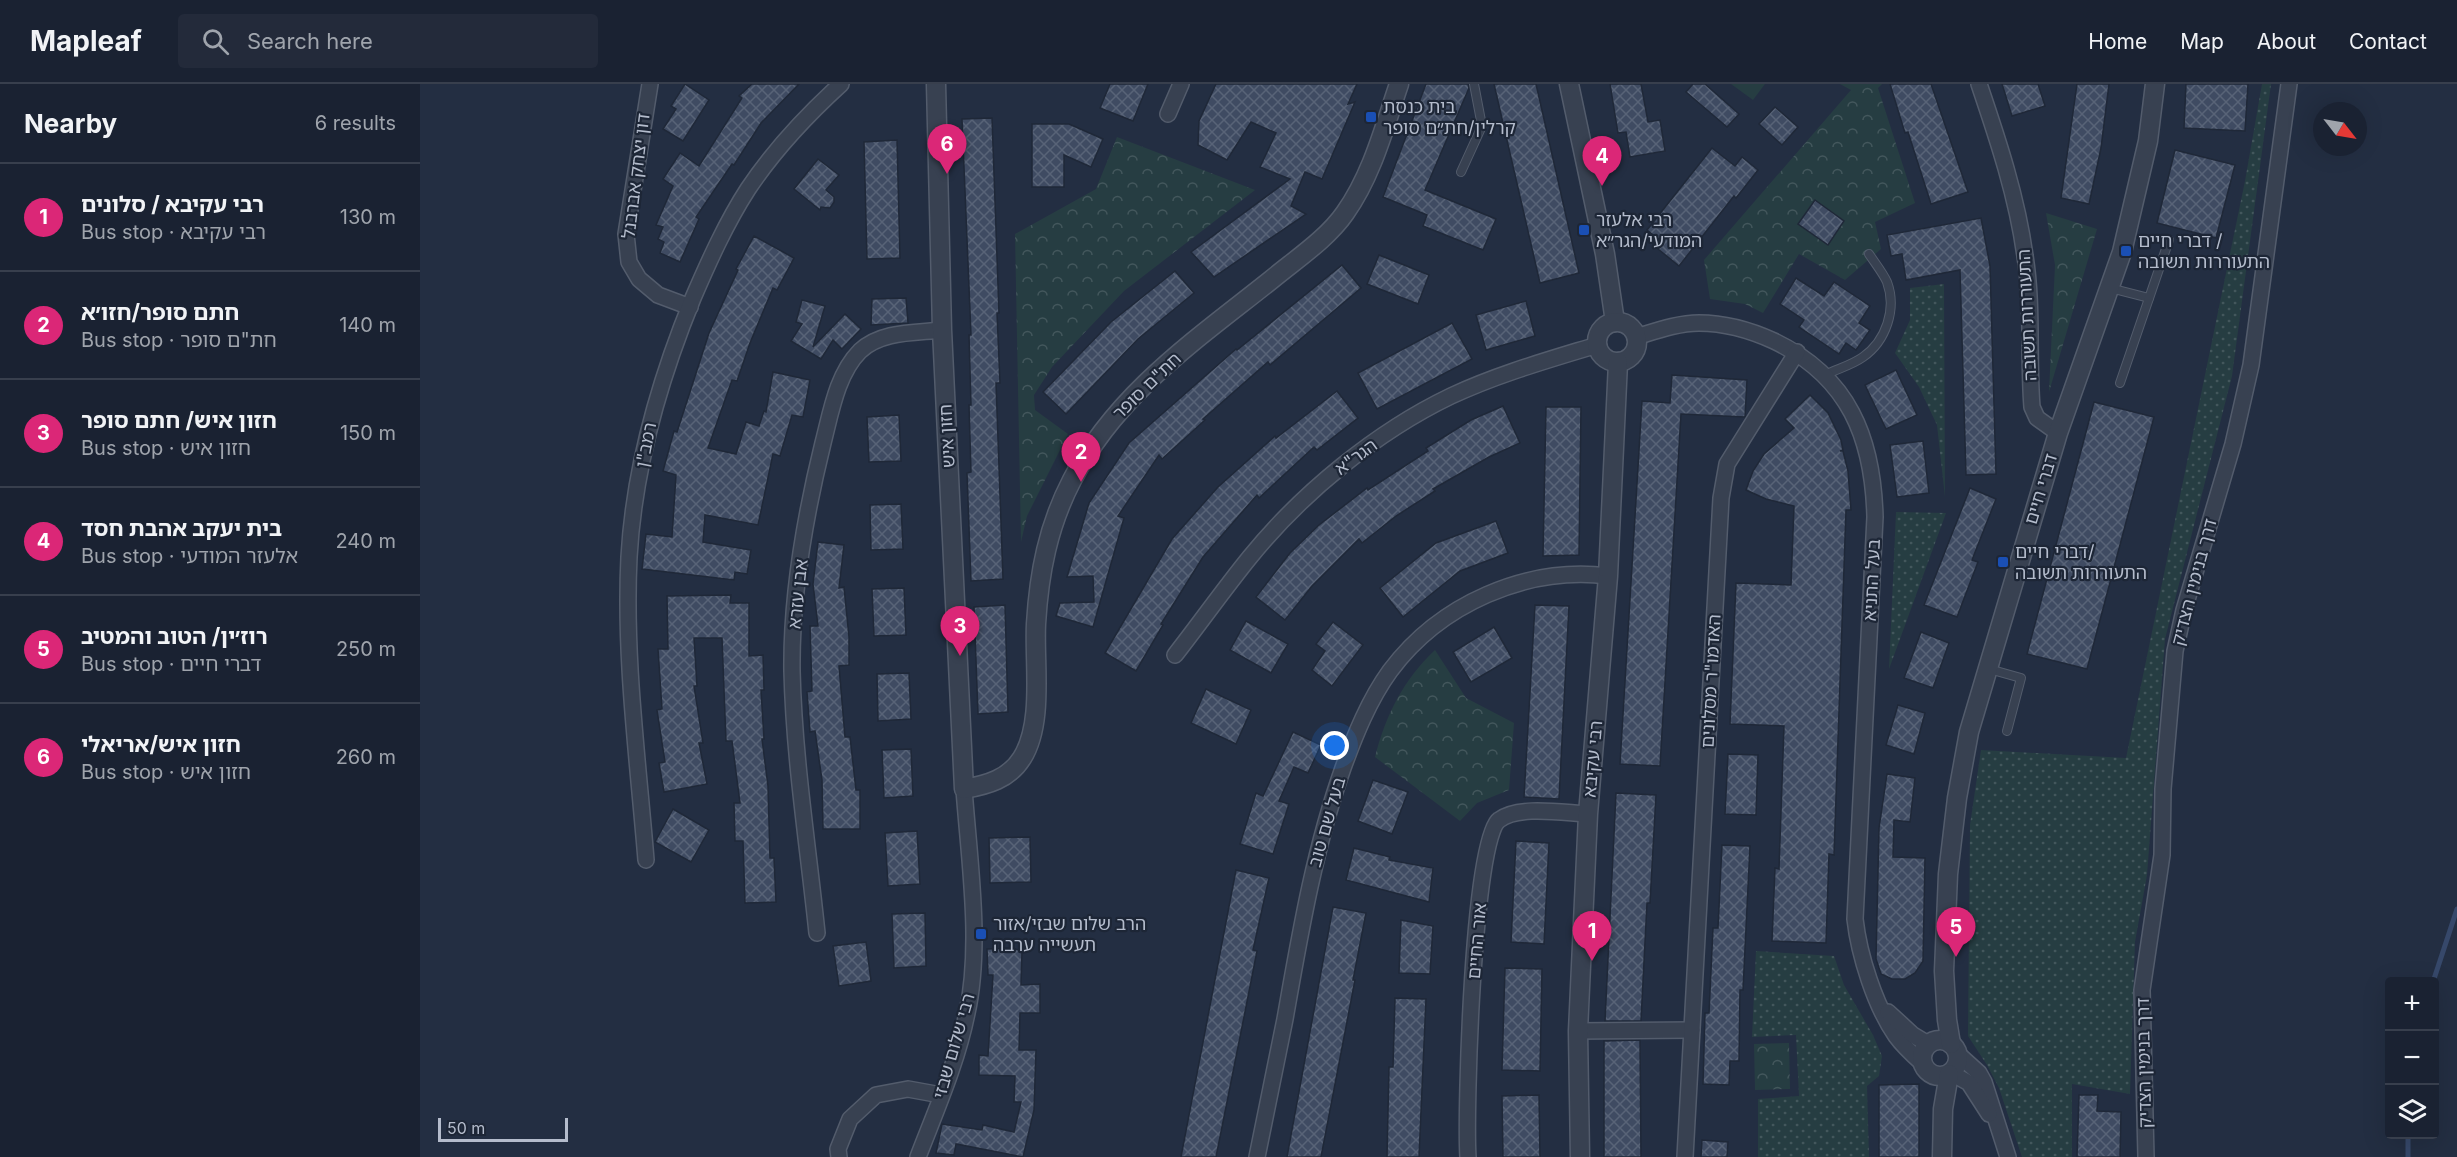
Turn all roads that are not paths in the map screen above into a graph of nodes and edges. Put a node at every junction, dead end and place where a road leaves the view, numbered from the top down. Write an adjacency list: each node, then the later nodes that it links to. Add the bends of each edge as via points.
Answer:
1 (650, 84): 17 (street, דון יצחק אברבנל, via 626,234 629,262 639,279 658,295)
2 (841, 84): 17 (street, רמב"ן, via 773,155 749,188 723,232)
3 (936, 84): 19 (street, חזון איש)
4 (1180, 84): 11 (street)
5 (1399, 84): 31 (street, חת"ם סופר, via 1369,170 1345,214 1327,233 1155,373 1087,451 1061,500 1046,544 1036,625 1031,739 1022,759 1008,774)
6 (1474, 84): 12 (lane, via 1482,126)
7 (1569, 84): 18 (street, via 1605,254)
8 (1979, 84): 26 (street, התעוררות תשובה, via 2015,201 2026,257 2032,407 2037,418)
9 (2155, 84): 15 (street, דברי חיים, via 2138,191)
10 (2289, 84): 54 (street, דרך בנימין הצדיק, via 2251,365 2175,651 2163,789 2162,855 2142,990)
11 (1168, 114)
12 (1461, 172)
13 (2169, 240): 16 (lane)
14 (1869, 254): 24 (lane, via 1887,282 1891,305 1888,323 1879,343 1862,358)
15 (2109, 288): 16 (lane); 26 (street, דברי חיים)
16 (2149, 298): 25 (lane)
17 (690, 307): 33 (street, רמב"ן, via 653,407 629,556 633,688)
18 (1615, 322): 20 (street, via 1626,324); 21 (street, via 1599,333)
19 (942, 330): 31 (street, חזון איש); 34 (street, אבן עזרא, via 891,336 860,351 847,368 833,401 814,480 795,605 792,670)
20 (1636, 337): 22 (street, בעל התניא, via 1697,323 1731,325); 23 (street, via 1633,354)
21 (1597, 345): 23 (street, via 1602,356); 28 (street, הגר"א, via 1493,378 1450,397 1341,465 1250,557)
22 (1797, 352): 24 (street, בעל התניא); 38 (street, האדמו"ר מסלונים, via 1727,464 1721,498)
23 (1618, 362): 27 (street, רבי עקיבא)
24 (1825, 375): 36 (street, בעל התניא, via 1859,426 1874,486 1855,919 1864,967)
25 (2120, 383)
26 (2058, 433): 29 (street, דברי חיים)
27 (1608, 576): 32 (street, רבי עקיבא); 48 (street, בעל שם טוב, via 1552,575 1496,590 1466,605 1410,648 1389,672 1366,710 1327,813 1299,934)
28 (1175, 655)
29 (1987, 669): 30 (lane, via 2021,678); 35 (street, דברי חיים, via 1969,732 1957,798 1948,874)
30 (2007, 731)
31 (964, 789): 43 (street, רבי שלום שבזי, via 973,976 968,1014)
32 (1588, 814): 37 (street, רבי עקיבא); 49 (street, אור החיים, via 1513,814 1498,820 1491,829 1485,852 1472,992)
33 (646, 860)
34 (817, 933)
35 (1944, 971): 39 (street, דברי חיים); 40 (street, דברי חיים, via 1947,1020)
36 (1877, 997): 39 (street, בעל התניא, via 1901,1025); 41 (street, בעל התניא, via 1896,1036)
37 (1578, 1030): 38 (street); 50 (street, רבי עקיבא)
38 (1692, 1030): 51 (street, האדמו"ר מסלונים)
39 (1930, 1043): 40 (street, via 1941,1040); 41 (street, via 1922,1053)
40 (1954, 1049): 42 (street, via 1957,1064); 45 (street, via 1984,1082)
41 (1926, 1068): 42 (street, via 1938,1077); 44 (street)
42 (1950, 1074): 44 (street); 45 (street, via 1964,1078 1974,1089)
43 (941, 1095): 46 (street, via 908,1089 876,1095 850,1119); 47 (street, רבי שלום שבזי)
44 (1942, 1129): 52 (street)
45 (1998, 1130): 53 (street)
46 (838, 1157)
47 (918, 1157)
48 (1257, 1157)
49 (1468, 1157)
50 (1580, 1157)
51 (1686, 1157)
52 (1942, 1157)
53 (2008, 1157)
54 (2146, 1157)

